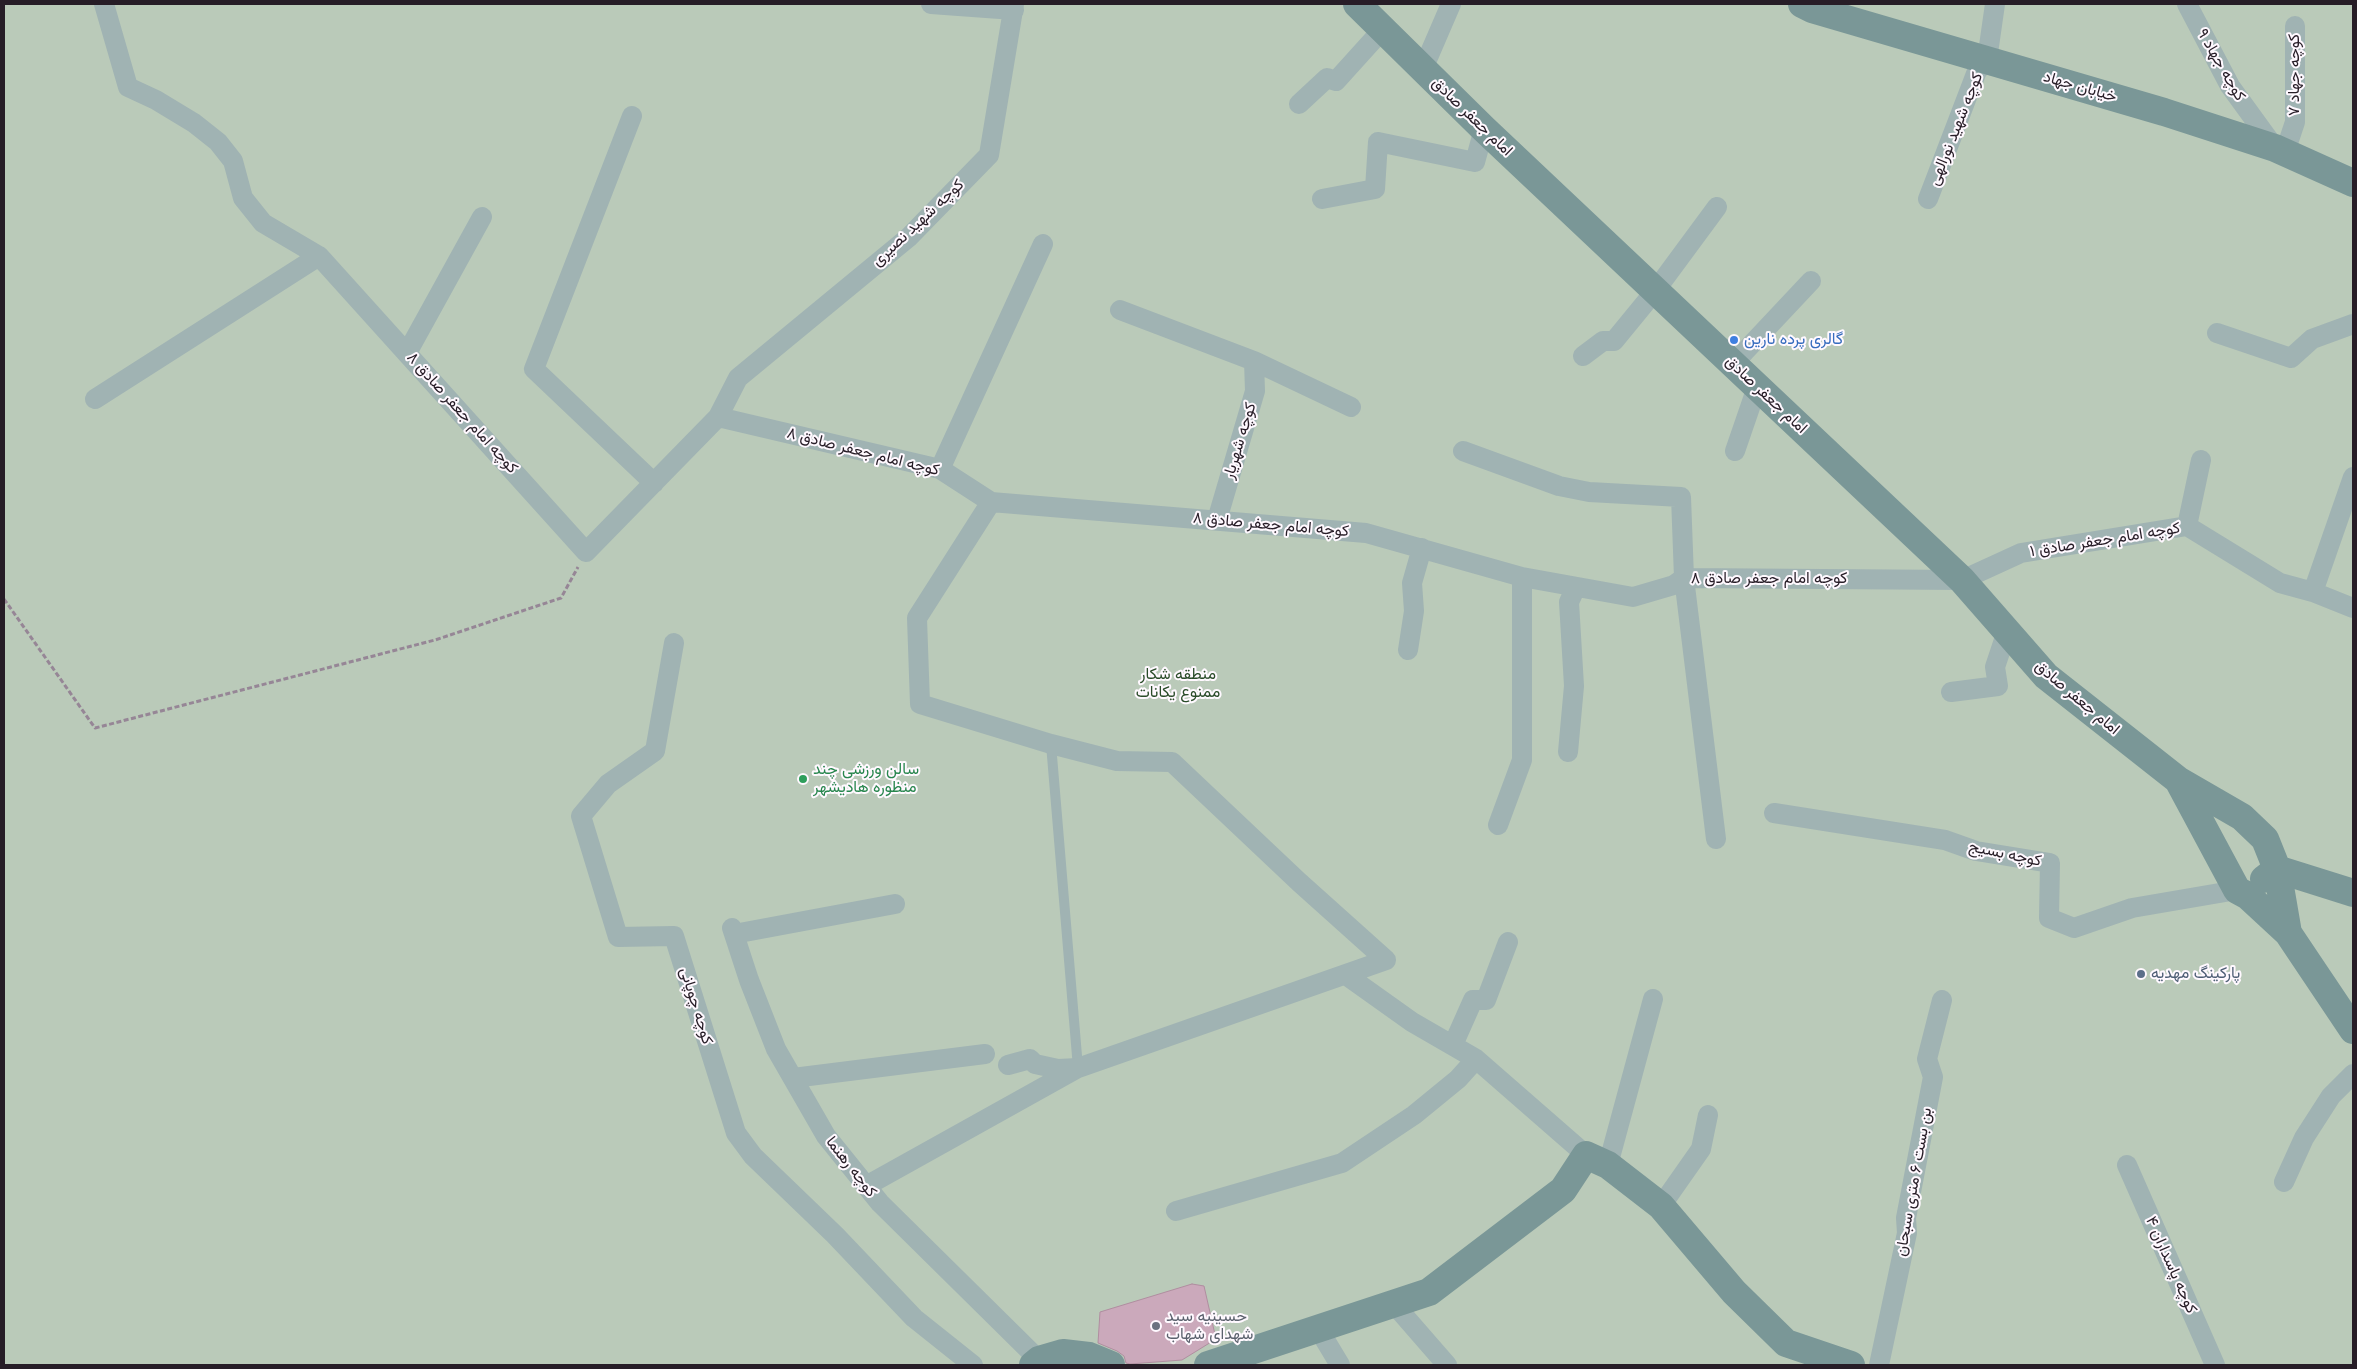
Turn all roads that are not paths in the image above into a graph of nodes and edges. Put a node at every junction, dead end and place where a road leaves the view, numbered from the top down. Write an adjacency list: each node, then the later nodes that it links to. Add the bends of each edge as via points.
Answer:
1 (104, 4): 24 (street, کوچه امام جعفر صادق ۸, via 128,87 194,123 218,142 232,161 243,198 263,223)
2 (931, 4): 8 (street)
3 (1357, 4): 11 (main road, امام جعفر صادق)
4 (1451, 4): 13 (street)
5 (1802, 4): 9 (main road, خیابان جهاد)
6 (1995, 4): 12 (street)
7 (2187, 4): 17 (street, کوچه جهاد ۹, via 2230,86)
8 (1014, 7): 37 (street, کوچه شهید نصیری, via 989,155 909,237 738,378)
9 (1840, 10): 12 (main road, خیابان جهاد)
10 (2295, 26): 17 (street, کوچه جهاد ۷, via 2295,122)
11 (1383, 29): 13 (main road, امام جعفر صادق); 14 (street, via 1336,81 1327,78)
12 (1987, 60): 17 (main road, خیابان جهاد); 20 (street, کوچه شهید نورالهی, via 1977,71)
13 (1423, 69): 16 (main road, امام جعفر صادق)
14 (1299, 104)
15 (632, 116): 43 (street, via 534,369)
16 (1484, 129): 19 (street, via 1475,162 1378,142 1375,189); 26 (main road, امام جعفر صادق)
17 (2280, 150): 18 (main road, خیابان جهاد)
18 (2353, 183)
19 (1322, 199)
20 (1928, 199)
21 (1717, 207): 26 (street)
22 (482, 217): 30 (street)
23 (1043, 244): 41 (street)
24 (319, 256): 30 (street, کوچه امام جعفر صادق ۸); 35 (street)
25 (1811, 281): 33 (street)
26 (1656, 291): 31 (street, via 1614,341 1603,341); 33 (main road, امام جعفر صادق)
27 (1120, 310): 32 (street)
28 (2353, 324): 29 (street, via 2312,340 2291,358)
29 (2217, 333)
30 (407, 353): 43 (street, کوچه امام جعفر صادق ۸, via 586,552)
31 (1583, 356)
32 (1254, 360): 36 (street); 45 (street, کوچه شهریار, via 1255,391)
33 (1733, 364): 34 (main road, امام جعفر صادق)
34 (1757, 387): 39 (street); 50 (main road, امام جعفر صادق)
35 (95, 399)
36 (1351, 407)
37 (718, 417): 41 (street, کوچه امام جعفر صادق ۸); 43 (street)
38 (1462, 451): 49 (street, via 1559,486 1589,492 1681,497)
39 (1735, 451)
40 (2201, 460): 46 (street)
41 (940, 469): 44 (street, کوچه امام جعفر صادق ۸)
42 (2353, 476): 52 (street)
43 (654, 483)
44 (991, 502): 45 (street, کوچه امام جعفر صادق ۸); 58 (street, via 917,618 920,704)
45 (1217, 520): 47 (street, کوچه امام جعفر صادق ۸, via 1366,533)
46 (2188, 526): 50 (street, کوچه امام جعفر صادق ۱, via 2021,553); 52 (street, کوچه امام جعفر صادق ۱, via 2280,583)
47 (1422, 548): 48 (street, کوچه امام جعفر صادق ۸); 56 (street, via 1412,583 1414,611)
48 (1522, 577): 51 (street, کوچه امام جعفر صادق ۸); 63 (street, via 1522,760)
49 (1684, 578): 50 (street, کوچه امام جعفر صادق ۸); 51 (street, کوچه امام جعفر صادق ۸, via 1674,585 1632,597); 64 (street)
50 (1962, 580): 54 (main road, امام جعفر صادق)
51 (1576, 587): 59 (street, via 1569,602 1574,686)
52 (2313, 592): 53 (street, کوچه امام جعفر صادق ۱)
53 (2353, 608)
54 (2006, 631): 57 (street, via 1995,667 1998,686); 60 (main road, امام جعفر صادق, via 2046,676)
55 (674, 643): 94 (street, کوچه چوپانی, via 655,751 608,784 581,816 618,936 674,936 736,1133 753,1156 914,1318)
56 (1408, 650)
57 (1951, 692)
58 (1051, 744): 72 (street, via 1118,761 1172,762 1298,882 1386,960); 80 (lane)
59 (1568, 752)
60 (2178, 780): 62 (main road); 65 (main road)
61 (1774, 813): 67 (street, کوچه بسیج, via 1945,840 1976,851 2050,863 2049,918 2074,928 2132,908)
62 (2242, 817): 65 (main road, via 2214,816 2208,833); 66 (main road, via 2266,839)
63 (1498, 825)
64 (1716, 839)
65 (2211, 840): 67 (main road)
66 (2277, 869): 67 (main road, via 2249,890); 68 (main road); 70 (main road)
67 (2237, 890): 70 (main road, via 2248,896)
68 (2353, 893)
69 (895, 904): 82 (street, کوچه رهنما, via 733,931 776,1049)
70 (2288, 933): 75 (main road)
71 (1508, 942): 76 (street, via 1486,1000 1473,1000)
72 (1346, 975): 76 (street, via 1412,1022); 80 (street)
73 (1653, 999): 84 (street)
74 (1942, 1000): 99 (street, بن بست ۶ متری سبحان, via 1927,1059 1933,1077 1906,1218 1907,1233)
75 (2353, 1030)
76 (1453, 1045): 78 (street)
77 (985, 1054): 82 (street)
78 (1476, 1059): 84 (street); 89 (street, via 1458,1079 1414,1115 1342,1163)
79 (1008, 1065): 80 (street, via 1030,1059 1035,1064 1058,1069)
80 (1078, 1068): 87 (street)
81 (2353, 1074): 86 (street, via 2330,1096 2304,1138)
82 (792, 1078): 87 (street, کوچه رهنما, via 826,1136)
83 (1708, 1114): 88 (street, via 1701,1149)
84 (1597, 1160): 88 (main road); 90 (main road, via 1429,1292)
85 (2127, 1165): 100 (street, کوچه پاسداران ۴)
86 (2284, 1182)
87 (866, 1186): 92 (street, کوچه رهنما)
88 (1661, 1206): 93 (main road, via 1734,1292 1786,1343)
89 (1176, 1211)
90 (1393, 1303): 91 (main road); 98 (street)
91 (1319, 1330): 96 (main road); 97 (street)
92 (1036, 1362): 95 (main road, via 1063,1353 1089,1356)
93 (1838, 1363)
94 (973, 1365)
95 (1111, 1365)
96 (1208, 1365)
97 (1340, 1365)
98 (1447, 1365)
99 (1879, 1365)
100 (2215, 1365)

